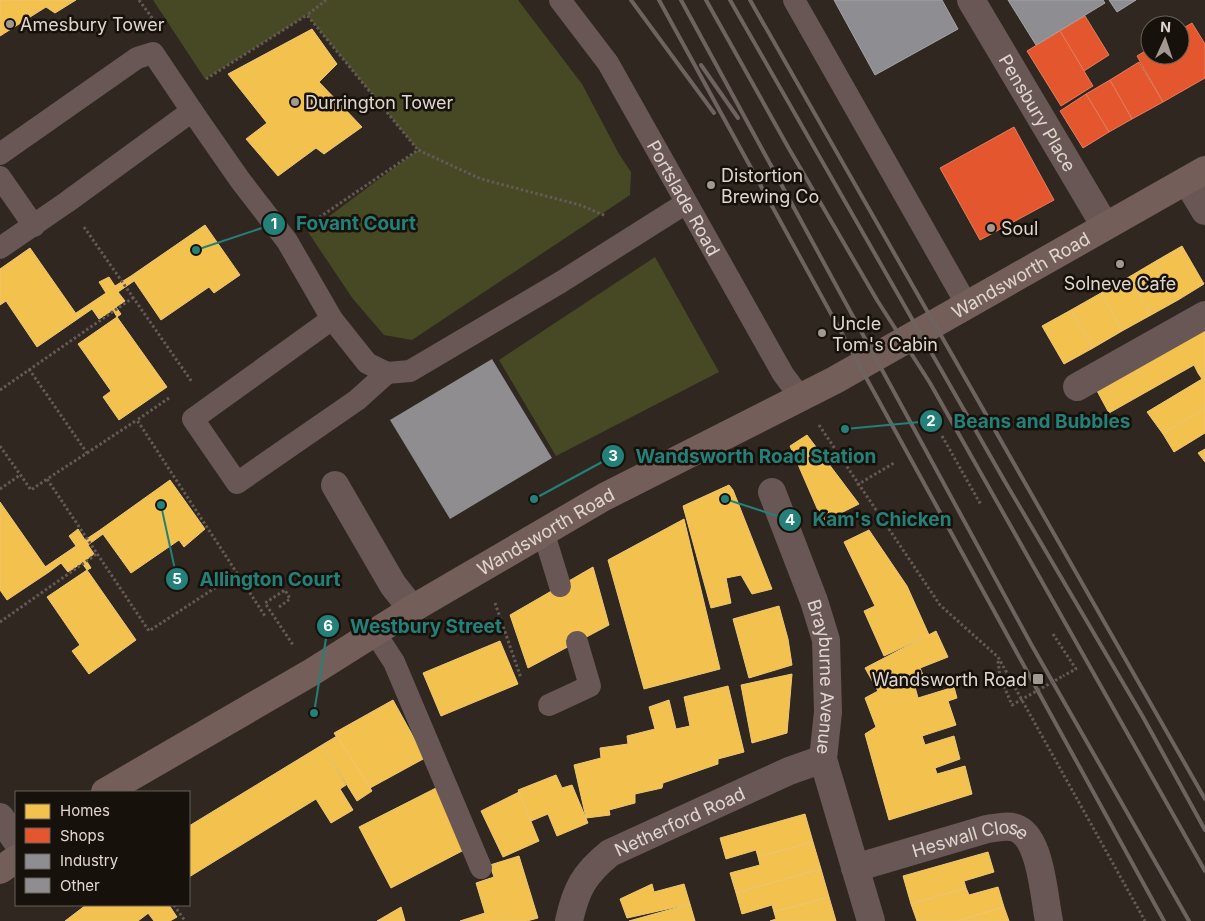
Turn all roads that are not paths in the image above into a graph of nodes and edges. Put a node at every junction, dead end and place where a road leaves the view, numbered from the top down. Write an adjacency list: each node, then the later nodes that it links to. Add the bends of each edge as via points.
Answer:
1 (560, 0): 8 (lane, Portslade Road, via 608,63)
2 (794, 0): 13 (lane)
3 (971, 0): 11 (street, Pensbury Place)
4 (192, 111): 5 (lane, via 153,53 138,58); 10 (lane); 15 (lane, via 288,241)
5 (0, 154)
6 (1196, 175): 9 (street); 11 (main road, Wandsworth Road)
7 (0, 177): 10 (lane)
8 (686, 203): 16 (lane, via 410,371); 18 (lane, Portslade Road, via 783,374)
9 (1205, 211)
10 (34, 226): 12 (lane)
11 (1105, 226): 13 (main road, Wandsworth Road)
12 (0, 248)
13 (967, 305): 18 (main road, Wandsworth Road)
14 (1205, 315): 17 (street)
15 (332, 319): 16 (lane, via 367,363); 16 (lane, via 192,419 237,483 357,400)
16 (387, 373)
17 (1078, 387)
18 (801, 398): 21 (main road, Wandsworth Road, via 604,497)
19 (335, 485): 23 (street, via 393,585)
20 (772, 492): 27 (street, Brayburne Avenue, via 826,640 828,712)
21 (544, 534): 22 (lane); 23 (main road, Wandsworth Road)
22 (560, 586)
23 (412, 610): 24 (main road, Wandsworth Road)
24 (375, 633): 28 (main road, Wandsworth Road); 32 (lane, via 394,662)
25 (577, 642): 26 (lane, via 590,686)
26 (549, 705)
27 (823, 759): 33 (street, Brayburne Avenue); 35 (street, Netherford Road, via 796,768 610,853 582,881)
28 (108, 791)
29 (0, 817): 30 (street)
30 (15, 839)
31 (15, 860): 34 (main road)
32 (481, 868)
33 (855, 868): 36 (street, Brayburne Avenue); 37 (street, Heswall Close, via 987,829 1016,828 1026,834 1034,847)
34 (0, 870)
35 (569, 921)
36 (871, 921)
37 (1049, 921)

